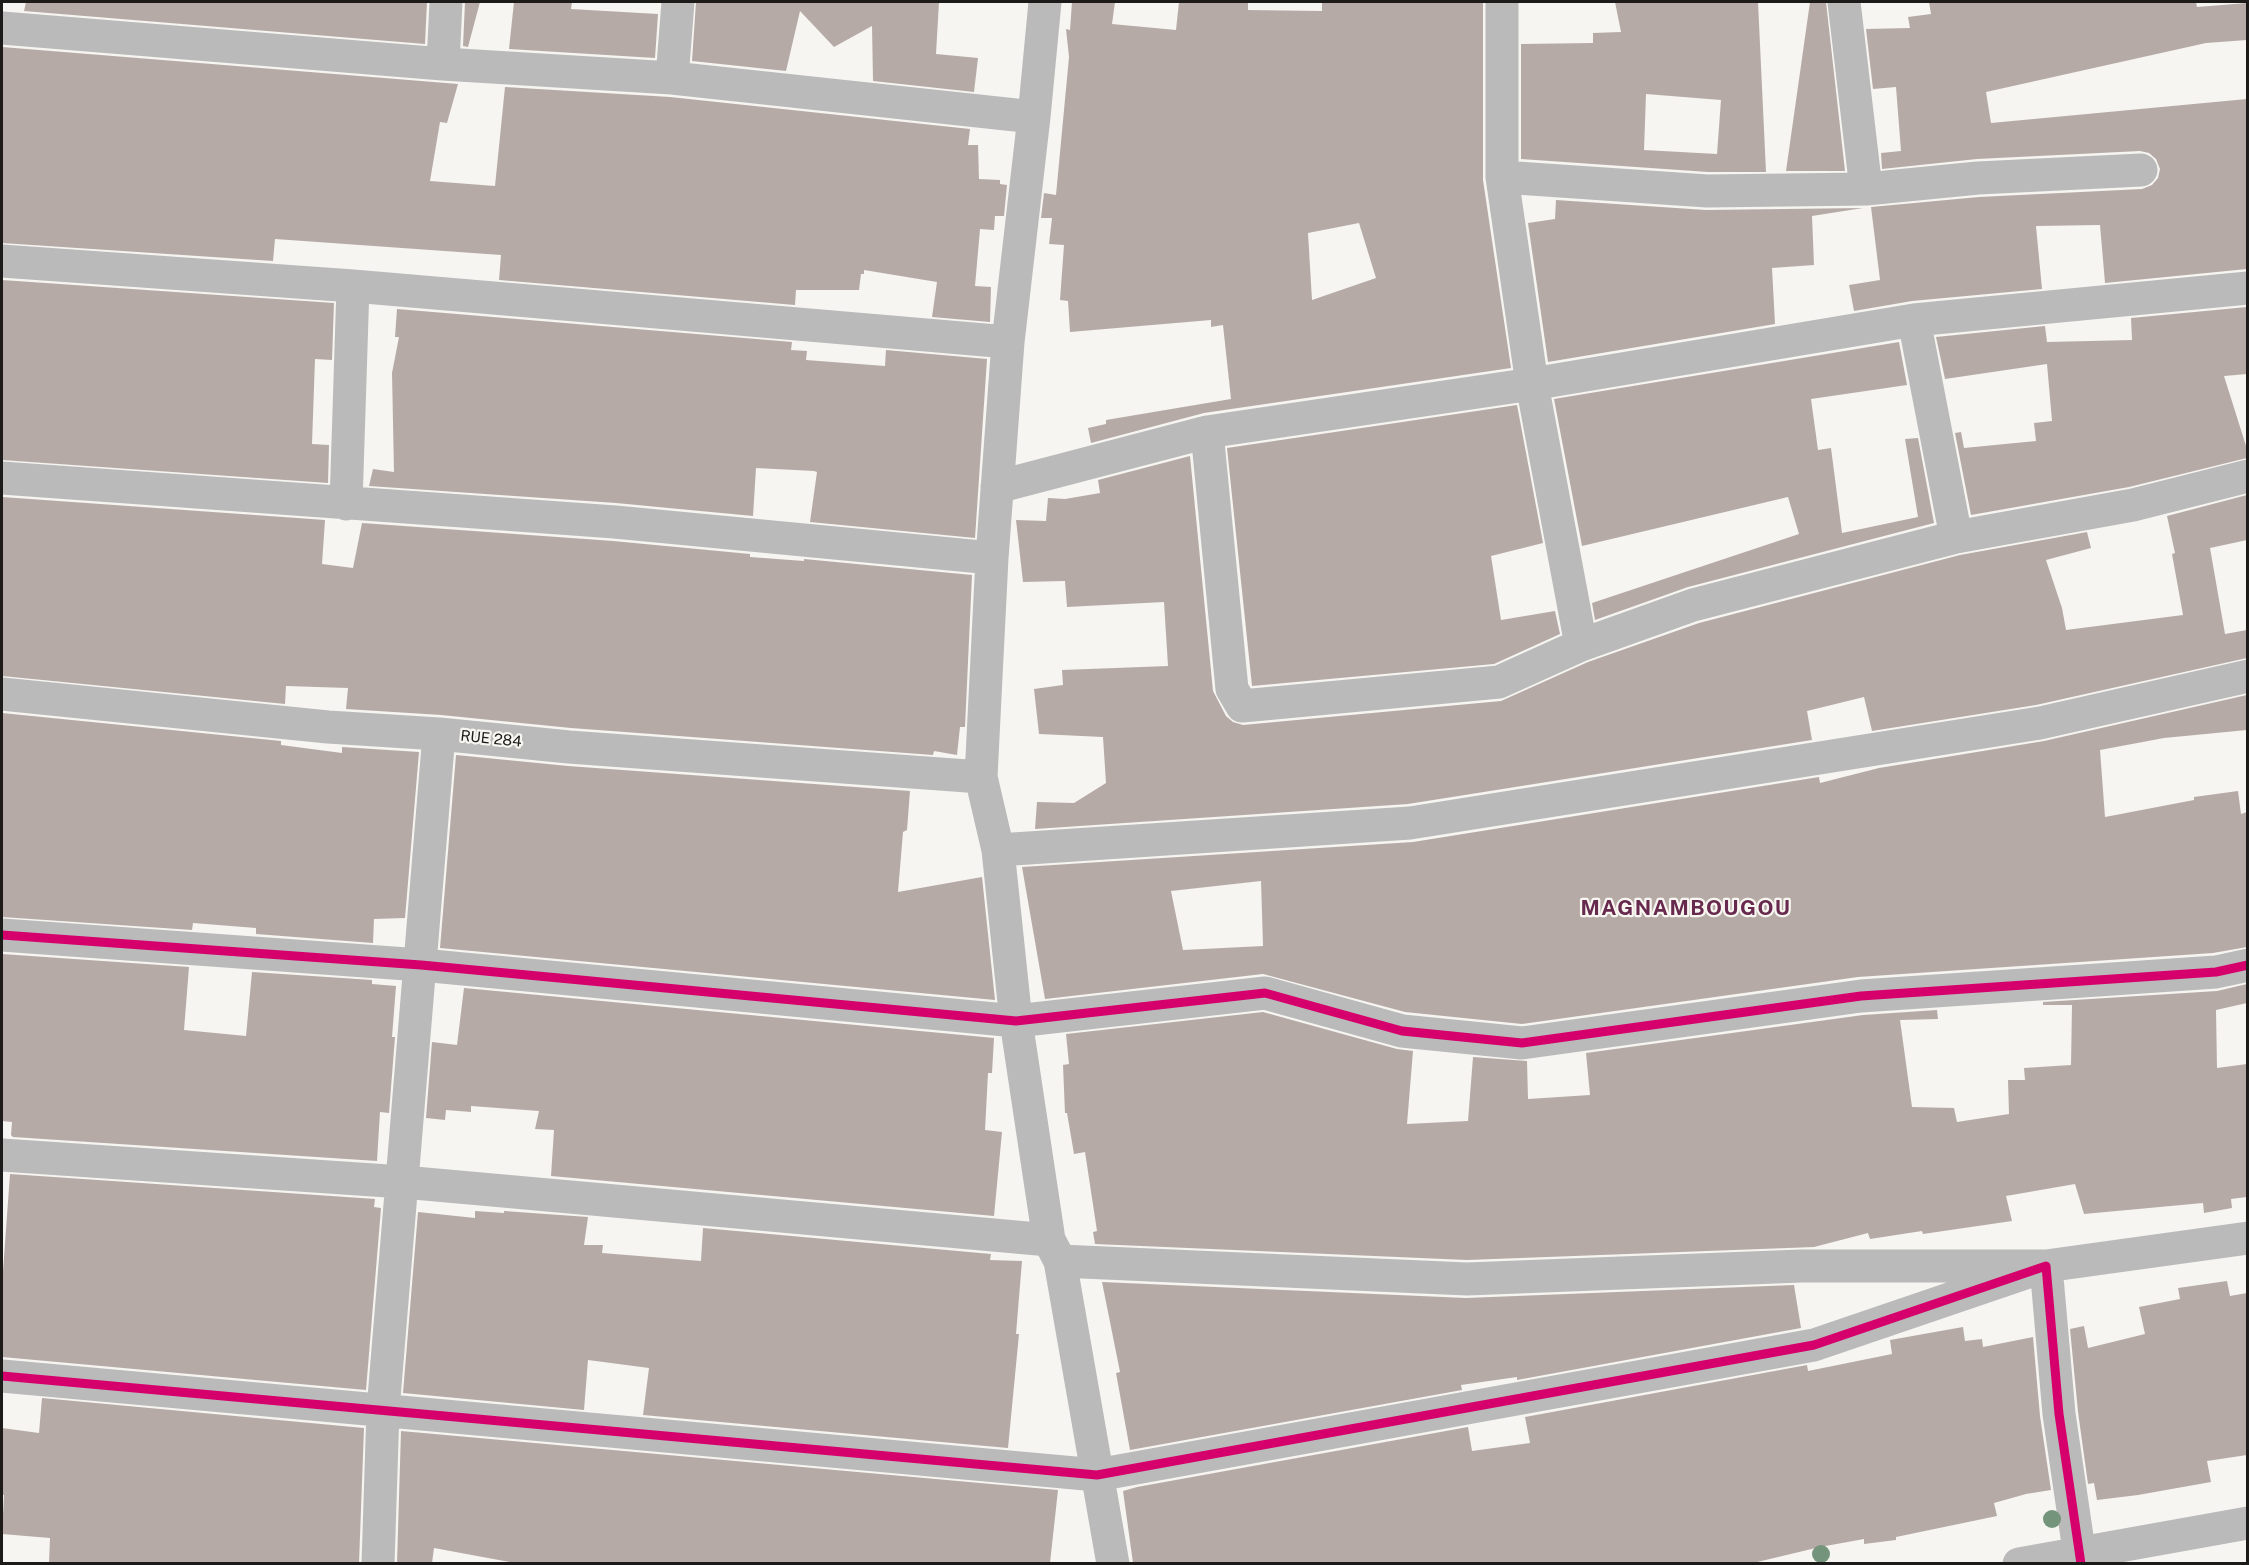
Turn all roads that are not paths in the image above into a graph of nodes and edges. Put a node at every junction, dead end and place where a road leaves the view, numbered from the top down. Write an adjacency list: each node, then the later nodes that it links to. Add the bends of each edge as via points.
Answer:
1 (446, 2): 7 (street)
2 (678, 2): 8 (street)
3 (1045, 2): 9 (street)
4 (1502, 2): 11 (street)
5 (1844, 2): 12 (street)
6 (2, 28): 7 (street)
7 (443, 64): 8 (street)
8 (672, 78): 9 (street)
9 (1034, 117): 17 (street)
10 (2141, 170): 12 (street, via 1978,178)
11 (1502, 177): 12 (street, via 1707,191); 18 (street)
12 (1866, 189)
13 (2, 261): 14 (street)
14 (353, 286): 17 (street); 23 (street)
15 (2247, 288): 16 (street)
16 (1914, 320): 18 (street); 24 (street)
17 (1008, 342): 22 (street)
18 (1532, 384): 19 (street); 26 (street)
19 (1207, 432): 22 (street); 26 (street, via 1232,689 1242,706 1499,682)
20 (2247, 476): 24 (street, via 2133,505)
21 (2, 478): 23 (street)
22 (997, 487): 25 (street)
23 (346, 504): 25 (street, via 615,522)
24 (1956, 537): 26 (street, via 1694,605)
25 (992, 558): 30 (street)
26 (1581, 645)
27 (2247, 676): 31 (street, via 2040,723 1410,824)
28 (2, 694): 29 (street, RUE 284, via 328,728)
29 (439, 734): 30 (street, RUE 284); 33 (street)
30 (981, 777): 31 (street)
31 (998, 850): 35 (street)
32 (2, 935): 33 (street)
33 (421, 965): 35 (street); 37 (street)
34 (2247, 965): 35 (street, via 2216,972 1861,996 1522,1043 1402,1031 1265,993)
35 (1016, 1021): 39 (street)
36 (2, 1155): 37 (street)
37 (403, 1182): 39 (street); 42 (street)
38 (2247, 1238): 40 (street)
39 (1055, 1251): 40 (street, via 1467,1279 1801,1266); 43 (street)
40 (2046, 1266): 43 (street, via 1814,1345); 45 (street, via 2059,1414)
41 (2, 1376): 42 (street)
42 (383, 1410): 43 (street); 46 (street)
43 (1097, 1475): 47 (street)
44 (2247, 1523): 45 (street)
45 (2079, 1558): 48 (street)
46 (378, 1563)
47 (1113, 1563)
48 (2019, 1563)

